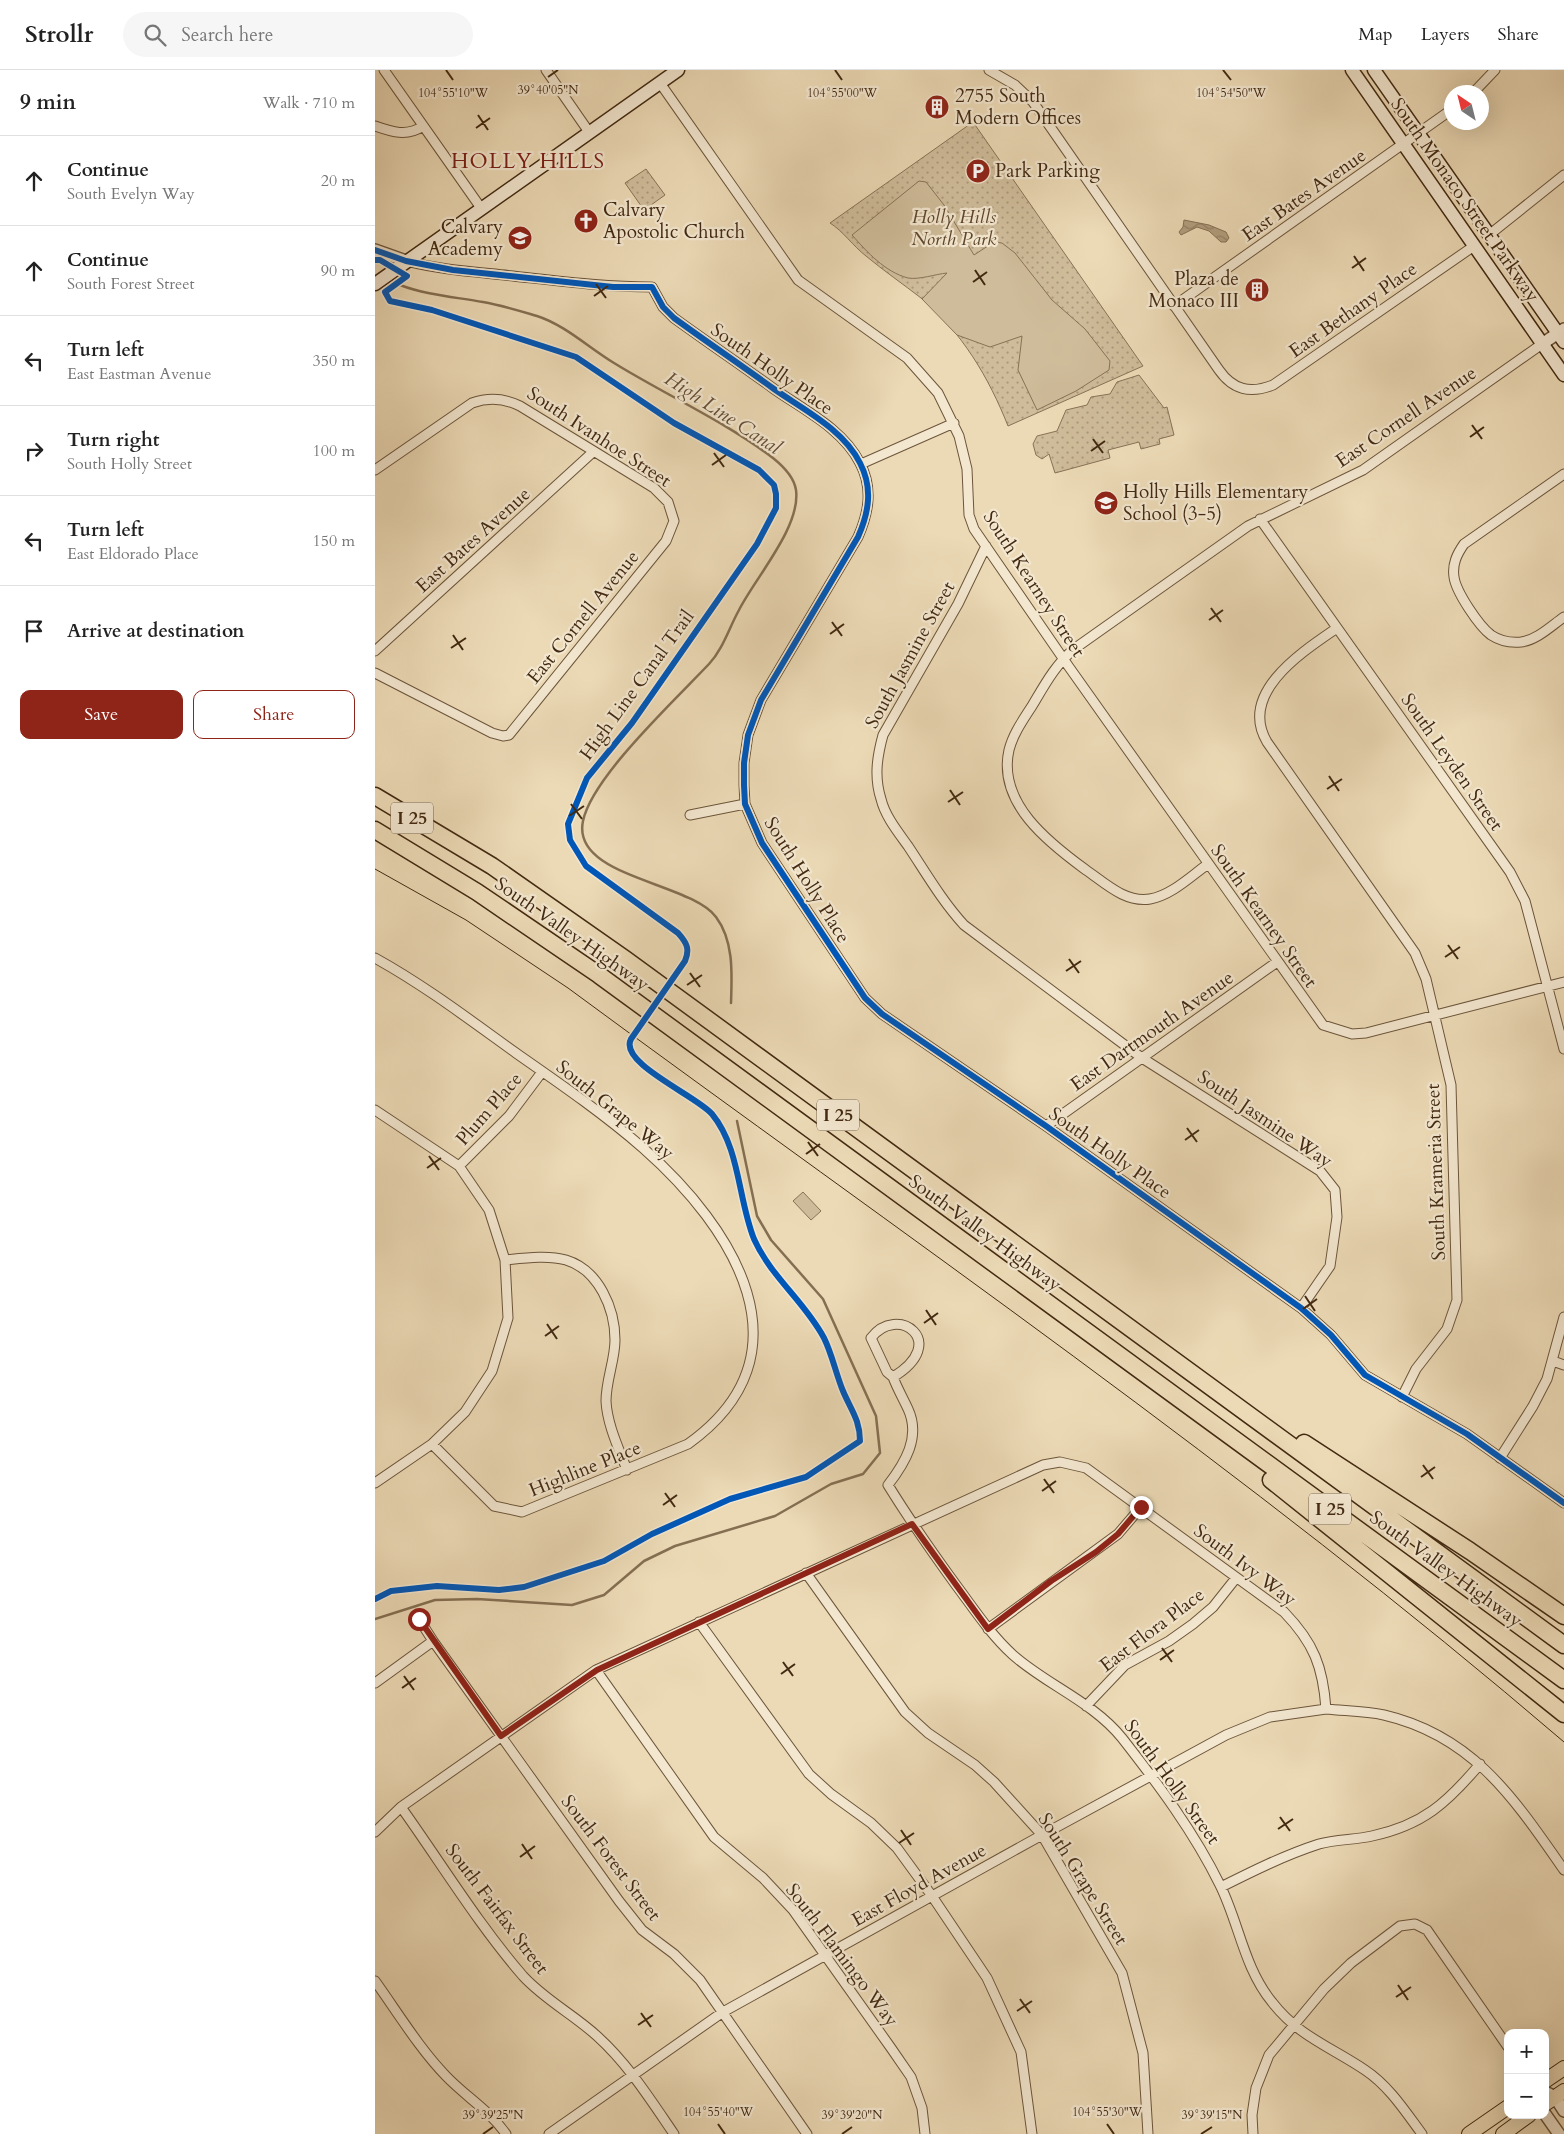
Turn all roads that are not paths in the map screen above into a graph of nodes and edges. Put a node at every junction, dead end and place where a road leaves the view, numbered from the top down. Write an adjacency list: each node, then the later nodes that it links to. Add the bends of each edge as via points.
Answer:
1 (384, 70): 12 (street)
2 (546, 70): 13 (street)
3 (678, 70): 8 (main road)
4 (989, 70): 23 (street, via 1017,86 1033,102)
5 (1352, 70): 15 (main road, South Monaco Street Parkway)
6 (1374, 70): 14 (main road, South Monaco Street Parkway)
7 (1495, 70): 9 (street)
8 (660, 83): 13 (main road); 27 (street, South Kearney Street, via 798,280 919,369 938,393)
9 (1481, 85)
10 (1444, 115): 14 (street, East Bates Avenue)
11 (375, 126): 12 (street, via 397,134 413,132)
12 (423, 126): 17 (street)
13 (589, 132): 17 (main road)
14 (1419, 134): 15 (street, East Bates Avenue); 18 (main road, South Monaco Street Parkway)
15 (1403, 145): 19 (main road, South Monaco Street Parkway); 23 (street, East Bates Avenue)
16 (1564, 175): 18 (street)
17 (481, 208): 21 (main road)
18 (1489, 235): 24 (main road, South Monaco Street Parkway)
19 (1474, 246): 23 (street, East Bethany Place, via 1282,380 1264,389 1247,390 1233,386); 25 (main road, South Monaco Street Parkway)
20 (375, 250): 21 (street)
21 (406, 261): 22 (main road); 29 (street, South Holly Place, via 453,270 613,287 652,287 663,308 674,318 825,424 847,444)
22 (375, 284)
23 (1174, 306)
24 (1562, 335): 25 (street, East Cornell Avenue)
25 (1542, 344): 26 (main road, South Monaco Street Parkway); 33 (street, East Cornell Avenue, via 1363,470)
26 (1564, 375)
27 (954, 424): 29 (street); 34 (street, South Kearney Street, via 967,469 971,522)
28 (593, 452): 30 (street, South Ivanhoe Street, via 519,406 497,398 469,406); 32 (street, South Ivanhoe Street, via 654,488 664,497); 37 (street, East Bates Avenue)
29 (861, 464): 42 (street, South Holly Place, via 869,493 865,521 761,700 751,723 744,763)
30 (375, 470)
31 (1564, 474): 35 (street, via 1464,544 1455,559 1453,575 1461,596 1486,630 1501,640 1529,640)
32 (674, 515): 39 (street, East Cornell Avenue, via 673,527 666,541 509,735 492,733)
33 (1260, 519): 36 (street, South Leyden Street); 38 (street, East Cornell Avenue)
34 (986, 546): 38 (street, South Kearney Street); 53 (street, South Jasmine Street, via 958,604 883,735 877,755 881,801 950,909 964,925)
35 (1564, 617)
36 (1337, 628): 50 (street, South Leyden Street, via 1510,872 1525,901); 51 (street, South Krameria Street, via 1285,667 1262,701 1259,726 1415,953 1426,979)
37 (375, 651)
38 (1063, 658): 46 (street, South Kearney Street); 46 (street, via 1015,734 1008,759 1014,794 1038,832 1052,846 1113,889 1132,898 1149,899 1169,892)
39 (375, 673)
40 (375, 786): 45 (highway)
41 (375, 796): 45 (highway, South Valley Highway / I 25)
42 (745, 804): 43 (street, South Holly Place); 56 (street, South Holly Place, via 762,844 865,998 882,1014)
43 (690, 815)
44 (375, 831): 61 (highway, South Valley Highway / I 25, via 521,920)
45 (450, 839): 65 (highway, South Valley Highway / I 25, via 625,959)
46 (1208, 864): 48 (street, South Kearney Street)
47 (375, 958): 54 (street, South Grape Way)
48 (1277, 962): 51 (street, South Kearney Street, via 1323,1025 1335,1030 1366,1033); 53 (street, East Dartmouth Avenue)
49 (1564, 982): 50 (street, South Kearney Street)
50 (1548, 986): 51 (street, South Kearney Street); 52 (street, South Leyden Street)
51 (1434, 1016): 66 (street, South Krameria Street, via 1451,1085 1457,1300 1447,1329 1416,1369)
52 (1564, 1048)
53 (1142, 1058): 56 (street, East Dartmouth Avenue); 59 (street, South Jasmine Way, via 1320,1171 1335,1190 1337,1217 1330,1266)
54 (542, 1072): 57 (street, Plum Place, via 509,1116); 67 (street, South Grape Way, via 657,1162 699,1208 741,1273 749,1293 753,1322 750,1362 734,1396)
55 (375, 1110): 57 (street)
56 (1045, 1126): 59 (street, South Holly Place)
57 (459, 1166): 58 (street, via 489,1210)
58 (505, 1260): 68 (street, via 508,1318 492,1371 465,1412); 70 (street, via 567,1260 589,1274 611,1306 615,1341 606,1402)
59 (1301, 1308): 66 (street, South Holly Place, via 1331,1335 1365,1375)
60 (1564, 1317): 62 (street)
61 (1096, 1339): 84 (highway, South Valley Highway / I 25); 88 (highway)
62 (1553, 1361): 63 (street); 69 (street, via 1533,1406)
63 (1564, 1365)
64 (893, 1377): 64 (street, South Holly Street, via 887,1372 871,1338 882,1328 902,1324 917,1336 918,1353 907,1368); 74 (street, South Holly Street, via 909,1410 913,1435 909,1451 888,1485)
65 (1222, 1395): 77 (highway, via 1331,1460); 82 (highway, South Valley Highway / I 25)
66 (1402, 1396): 69 (street, South Holly Place, via 1467,1434)
67 (710, 1428): 70 (street, Highline Place, via 688,1444)
68 (431, 1444): 70 (street, Highline Place, via 494,1506 522,1512); 71 (street)
69 (1500, 1458): 72 (street, South Holly Place)
70 (627, 1470)
71 (375, 1483)
72 (1564, 1504)
73 (1141, 1507): 74 (street, South Ivy Way, via 1086,1468 1060,1462 1043,1465); 76 (street, South Ivy Way); 80 (street, via 1118,1534 1096,1552 1051,1581)
74 (912, 1524): 75 (street); 80 (street, South Holly Street)
75 (806, 1573): 79 (street); 94 (street, South Grape Street, via 905,1712 994,1782)
76 (1236, 1578): 86 (street, East Flora Place, via 1213,1607 1169,1641 1125,1665); 87 (street, South Ivy Way, via 1284,1612 1307,1640 1321,1671)
77 (1564, 1616)
78 (419, 1619): 81 (street, South Forest Street)
79 (699, 1622): 83 (street); 97 (street, via 804,1768 831,1794 884,1835)
80 (988, 1629): 86 (street, South Holly Street, via 1033,1672)
81 (433, 1641): 85 (street); 89 (street, South Forest Street)
82 (1564, 1645)
83 (597, 1670): 89 (street); 98 (street, South Flamingo Way, via 714,1837 763,1878 793,1910)
84 (1564, 1680)
85 (375, 1683)
86 (1086, 1706): 91 (street, South Holly Street, via 1121,1737)
87 (1327, 1709): 90 (street, via 1374,1713 1402,1721 1438,1735); 91 (street, East Floyd Avenue, via 1270,1718 1226,1735)
88 (1564, 1714)
89 (501, 1736): 92 (street); 100 (street, South Forest Street, via 642,1930 681,1960)
90 (1479, 1764): 95 (street, via 1513,1798); 96 (street, via 1435,1811 1405,1827 1371,1837 1322,1844 1287,1855)
91 (1150, 1777): 94 (street, East Floyd Avenue); 96 (street, South Holly Street, via 1192,1834)
92 (401, 1807): 93 (street); 104 (street, South Fairfax Street, via 523,1976 540,1993 596,2034)
93 (375, 1832)
94 (1042, 1835): 97 (street, East Floyd Avenue); 117 (street, South Grape Street, via 1122,1973 1143,2053)
95 (1564, 1870)
96 (1221, 1886): 101 (street, South Holly Street, via 1259,1984)
97 (932, 1896): 98 (street, East Floyd Avenue); 116 (street, via 987,1978 1021,2052)
98 (825, 1956): 100 (street, East Floyd Avenue); 115 (street, South Flamingo Way, via 911,2077 922,2108)
99 (375, 1981): 111 (street, via 432,2061)
100 (723, 2012): 104 (street, East Floyd Avenue); 114 (street, South Forest Street)
101 (1294, 2027): 102 (street, via 1351,1963 1400,1926 1415,1924 1427,1930); 118 (street, via 1269,2055 1256,2088); 119 (street, South Holly Street, via 1367,2071 1387,2089)
102 (1504, 2041)
103 (1564, 2068): 105 (highway)
104 (634, 2075): 112 (street, East Floyd Avenue); 113 (street, South Fairfax Street)
105 (1549, 2078)
106 (1552, 2096): 108 (street)
107 (1504, 2110): 120 (highway)
108 (1564, 2111)
109 (1524, 2119): 121 (highway)
110 (1548, 2119): 122 (street)
111 (506, 2134)
112 (549, 2134)
113 (674, 2134)
114 (807, 2134)
115 (925, 2134)
116 (1032, 2134)
117 (1148, 2134)
118 (1253, 2134)
119 (1422, 2134)
120 (1469, 2134)
121 (1503, 2134)
122 (1559, 2134)

